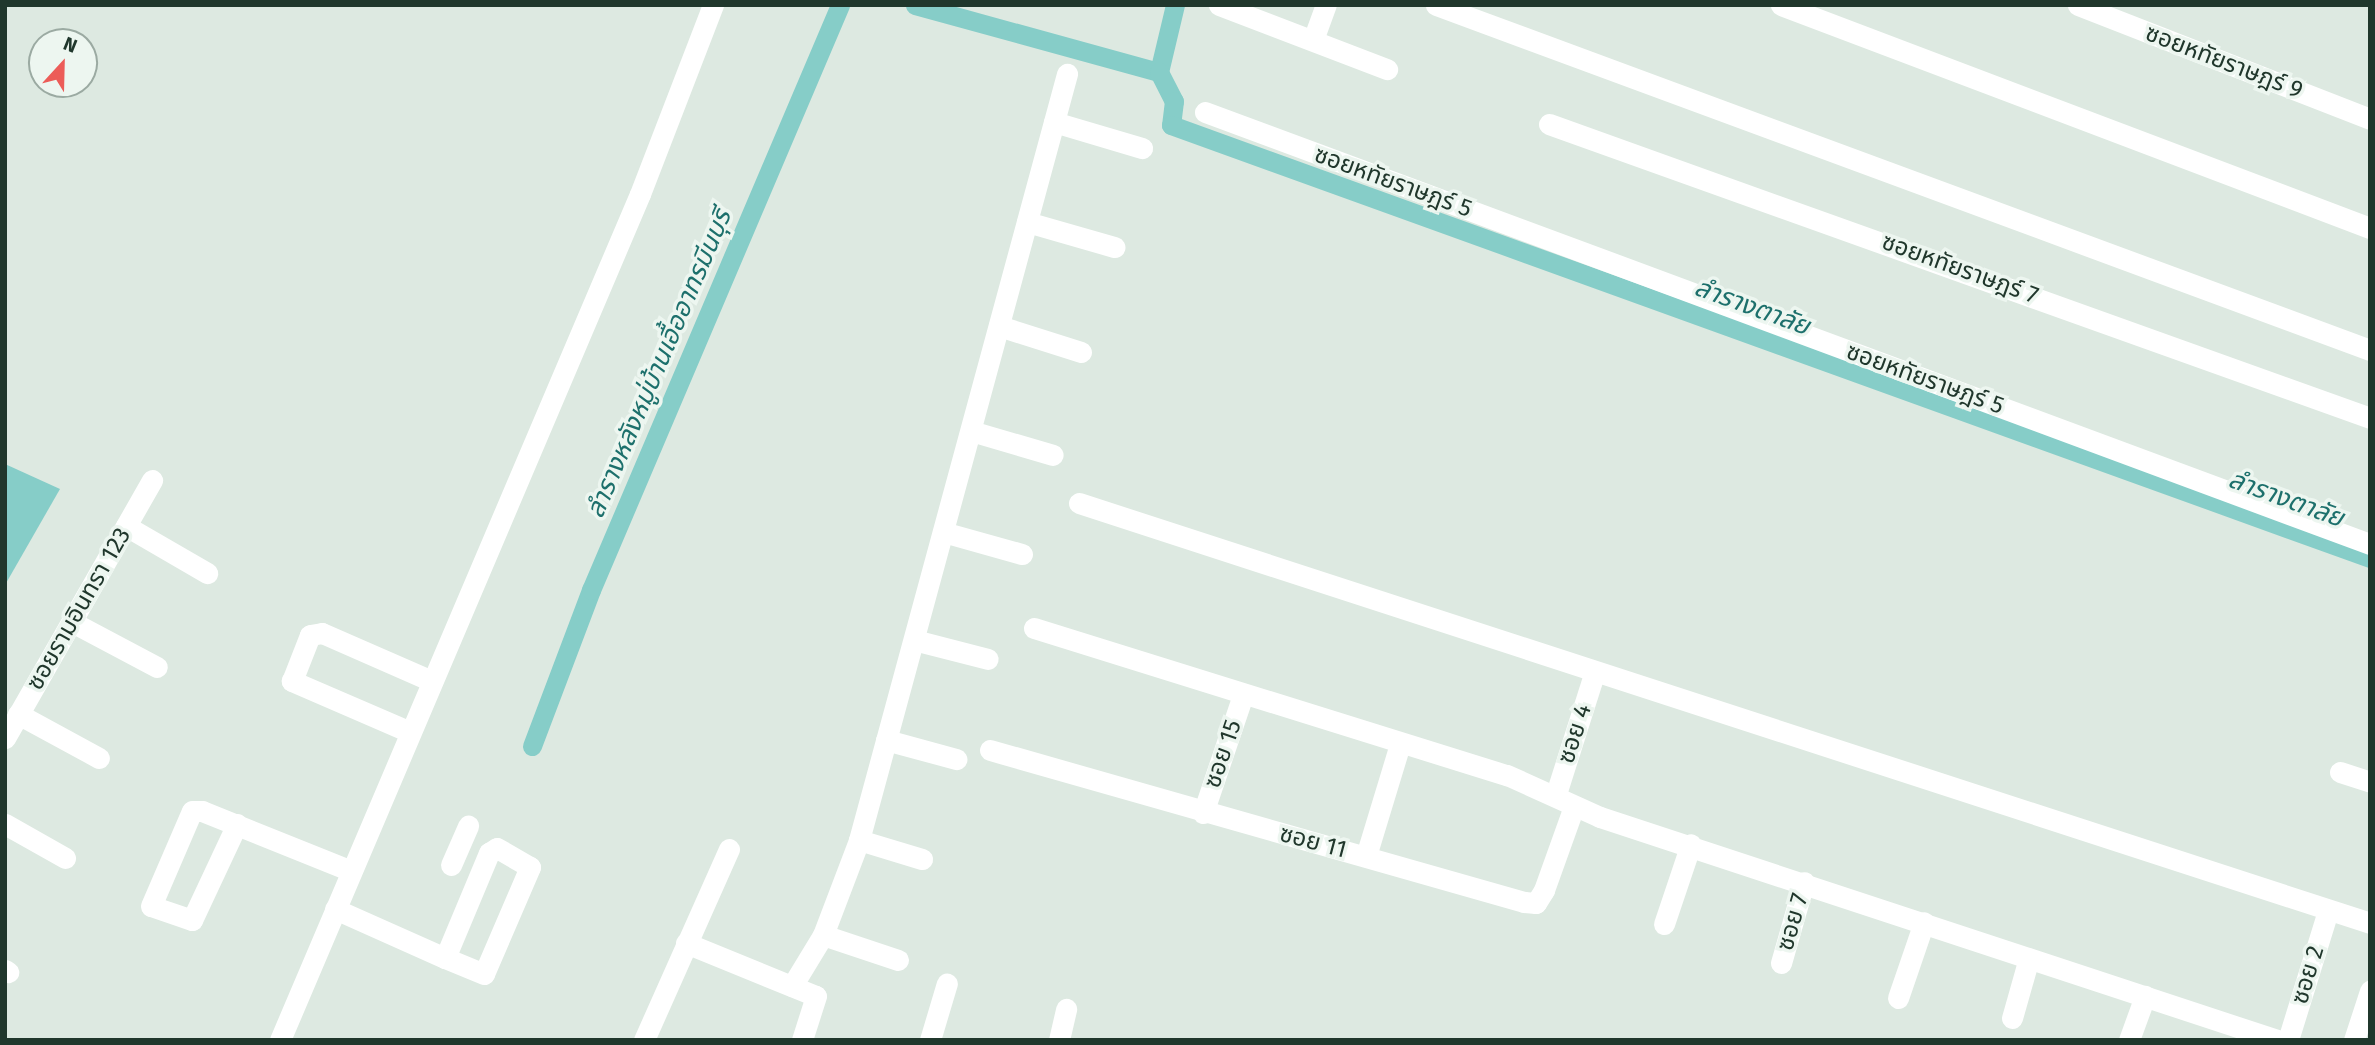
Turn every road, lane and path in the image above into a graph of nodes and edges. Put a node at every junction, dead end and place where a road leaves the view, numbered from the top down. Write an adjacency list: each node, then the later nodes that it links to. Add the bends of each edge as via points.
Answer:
1 (713, 5): 37 (street, via 640,194)
2 (1219, 5): 7 (street)
3 (1326, 5): 7 (street)
4 (1436, 5): 19 (street)
5 (1781, 5): 16 (street)
6 (2078, 5): 11 (street, ซอยหทัยราษฎร์ 9)
7 (1313, 40): 8 (street)
8 (1387, 69)
9 (1067, 74): 12 (street)
10 (1205, 112): 28 (street, ซอยหทัยราษฎร์ 5)
11 (2370, 119)
12 (1054, 122): 14 (street); 15 (street)
13 (1549, 124): 21 (street, ซอยหทัยราษฎร์ 7)
14 (1142, 148)
15 (1027, 222): 17 (street); 18 (street)
16 (2370, 228)
17 (1114, 247)
18 (999, 326): 20 (street); 22 (street)
19 (2370, 350)
20 (1081, 352)
21 (2370, 418)
22 (971, 431): 23 (street); 27 (street)
23 (1053, 455)
24 (152, 480): 26 (street, ซอยรามอินทรา 123)
25 (1079, 503): 36 (street)
26 (127, 526): 30 (street); 31 (street, ซอยรามอินทรา 123)
27 (943, 532): 29 (street); 33 (street)
28 (2370, 544)
29 (1022, 554)
30 (206, 573)
31 (72, 622): 35 (street); 39 (street, ซอยรามอินทรา 123)
32 (1034, 628): 38 (street)
33 (914, 640): 34 (street); 42 (street)
34 (988, 659)
35 (157, 667)
36 (1594, 674): 49 (street, ซอย 4); 65 (street)
37 (432, 681): 40 (street); 40 (street, via 322,633 310,635 301,655 296,684)
38 (1243, 695): 43 (street); 51 (street, ซอย 15)
39 (18, 714): 41 (street, ซอยรามอินทรา 123); 45 (street)
40 (410, 732): 62 (street)
41 (5, 738)
42 (886, 740): 46 (street); 54 (street)
43 (1400, 744): 49 (street); 58 (street)
44 (990, 750): 51 (street, ซอย 11)
45 (99, 758)
46 (956, 759)
47 (2340, 772): 48 (street)
48 (2370, 782)
49 (1556, 794): 50 (street)
50 (1574, 806): 55 (street); 58 (street, ซอย 11, via 1536,903)
51 (1203, 813): 58 (street, ซอย 11)
52 (5, 824): 59 (street)
53 (237, 824): 53 (street, via 192,811 151,906 192,920); 62 (street)
54 (859, 840): 60 (street); 69 (street)
55 (1691, 845): 63 (street); 68 (street)
56 (729, 849): 70 (street)
57 (489, 853): 61 (street, via 465,833); 71 (street); 71 (street, via 498,848 530,867 490,969 477,972)
58 (1366, 856)
59 (65, 858)
60 (922, 859)
61 (451, 865)
62 (351, 871): 64 (street)
63 (1804, 882): 66 (street); 74 (street, ซอย 7)
64 (335, 909): 71 (street); 82 (street)
65 (2329, 911): 67 (street); 89 (street, ซอย 2)
66 (1924, 922): 72 (street); 79 (street)
67 (2370, 923)
68 (1664, 924)
69 (823, 934): 73 (street); 76 (street)
70 (686, 943): 76 (street); 83 (street)
71 (445, 958)
72 (2029, 958): 78 (street); 81 (street)
73 (898, 960)
74 (1781, 963)
75 (947, 983): 85 (street)
76 (792, 986): 84 (street, via 816,996)
77 (2370, 991): 90 (street)
78 (2145, 996): 87 (street); 88 (street)
79 (1898, 998)
80 (1066, 1009): 86 (street)
81 (2012, 1018)
82 (279, 1040)
83 (644, 1040)
84 (802, 1040)
85 (930, 1040)
86 (1059, 1040)
87 (2129, 1040)
88 (2277, 1040)
89 (2288, 1040)
90 (2354, 1040)

